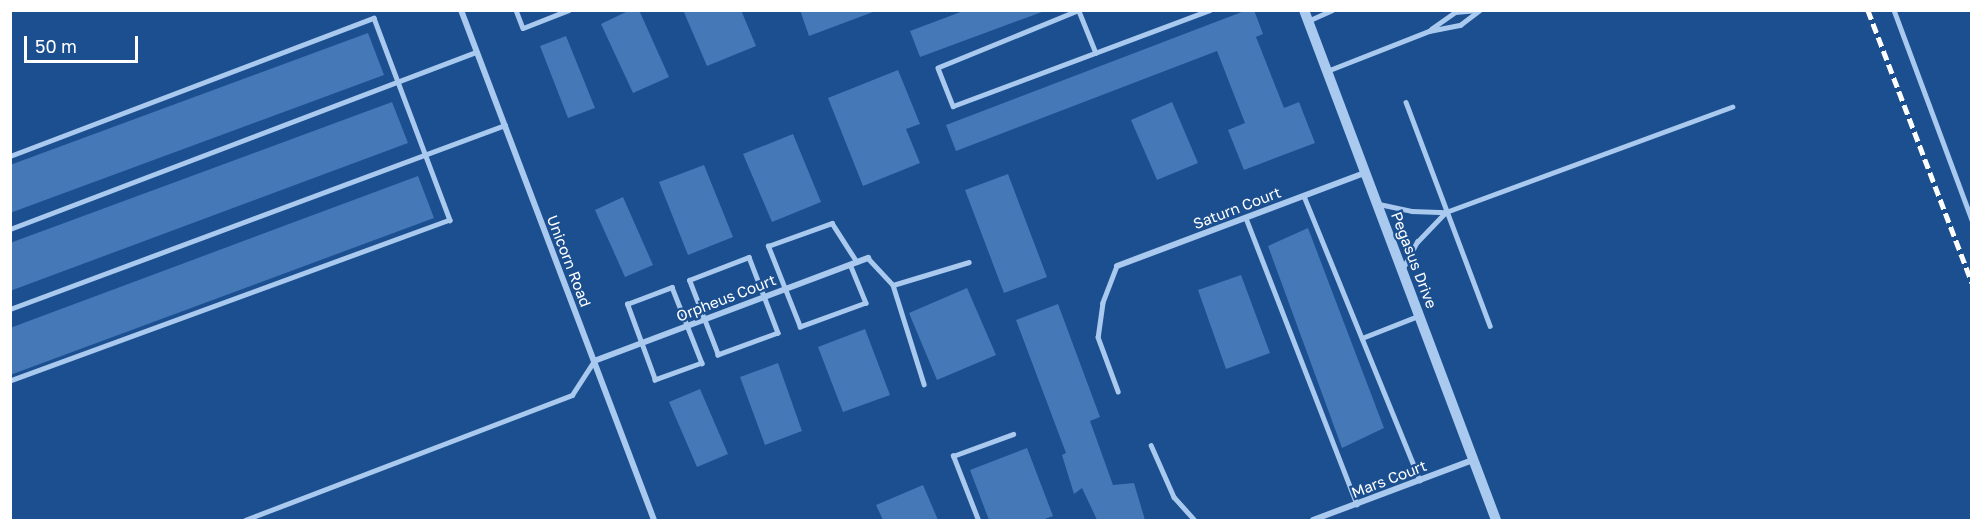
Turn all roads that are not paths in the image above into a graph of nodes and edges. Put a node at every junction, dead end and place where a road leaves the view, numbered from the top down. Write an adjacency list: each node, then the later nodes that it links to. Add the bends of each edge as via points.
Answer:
1 (461, 10): 11 (street, Unicorn Road)
2 (516, 10): 3 (lane, via 523,28)
3 (568, 10)
4 (1210, 10): 12 (lane)
5 (1332, 10): 9 (lane)
6 (1479, 10): 10 (lane, via 1460,25); 10 (lane, via 1455,12)
7 (1894, 10): 25 (lane)
8 (1079, 11): 12 (lane); 12 (lane, via 938,68 952,106)
9 (1306, 16): 13 (street, Pegasus Drive)
10 (1429, 31): 13 (lane)
11 (477, 52): 14 (lane); 17 (street, Unicorn Road)
12 (1096, 53)
13 (1327, 71): 20 (street, Pegasus Drive)
14 (399, 81): 18 (lane); 19 (lane, via 374,18); 26 (lane)
15 (1406, 102): 23 (lane)
16 (1732, 107): 23 (lane)
17 (505, 125): 18 (lane); 42 (street, Unicorn Road)
18 (427, 154): 35 (lane); 43 (lane, via 450,220)
19 (10, 156)
20 (1365, 173): 21 (street, Saturn Court); 22 (street, Pegasus Drive)
21 (1304, 196): 24 (street, Saturn Court); 40 (lane)
22 (1376, 203): 23 (lane, via 1412,211); 31 (street, Pegasus Drive)
23 (1446, 212): 31 (lane, via 1417,242); 39 (lane)
24 (1246, 218): 30 (street, Saturn Court); 50 (lane)
25 (1971, 220)
26 (10, 229)
27 (868, 258): 29 (street, Orpheus Court); 32 (lane)
28 (969, 262): 32 (lane)
29 (853, 263): 33 (street, Orpheus Court); 33 (lane, via 866,303 800,327); 33 (lane, via 832,223 768,246)
30 (1117, 266): 45 (lane, via 1103,303 1098,337)
31 (1402, 271): 36 (street, Pegasus Drive)
32 (893, 285): 44 (lane)
33 (785, 289): 34 (street, Orpheus Court)
34 (764, 297): 37 (street, Orpheus Court); 37 (lane, via 778,333 718,355); 37 (lane, via 749,257 689,280)
35 (10, 309)
36 (1419, 315): 40 (lane); 48 (street, Pegasus Drive)
37 (704, 320): 38 (street, Orpheus Court)
38 (688, 326): 41 (street, Orpheus Court); 41 (lane, via 702,363 655,380); 41 (lane, via 672,287 627,304)
39 (1490, 326)
40 (1362, 338): 49 (lane)
41 (641, 343): 42 (street, Orpheus Court)
42 (594, 361): 51 (lane, via 572,394); 52 (street, Unicorn Road)
43 (10, 381)
44 (924, 384)
45 (1118, 391)
46 (1013, 434): 53 (lane, via 953,456)
47 (1151, 445): 54 (lane, via 1174,497)
48 (1473, 460): 49 (street, Mars Court); 56 (street, Pegasus Drive)
49 (1420, 480): 50 (street, Mars Court)
50 (1357, 504): 55 (street, Mars Court)
51 (245, 520)
52 (654, 520)
53 (978, 520)
54 (1195, 520)
55 (1313, 520)
56 (1496, 520)

